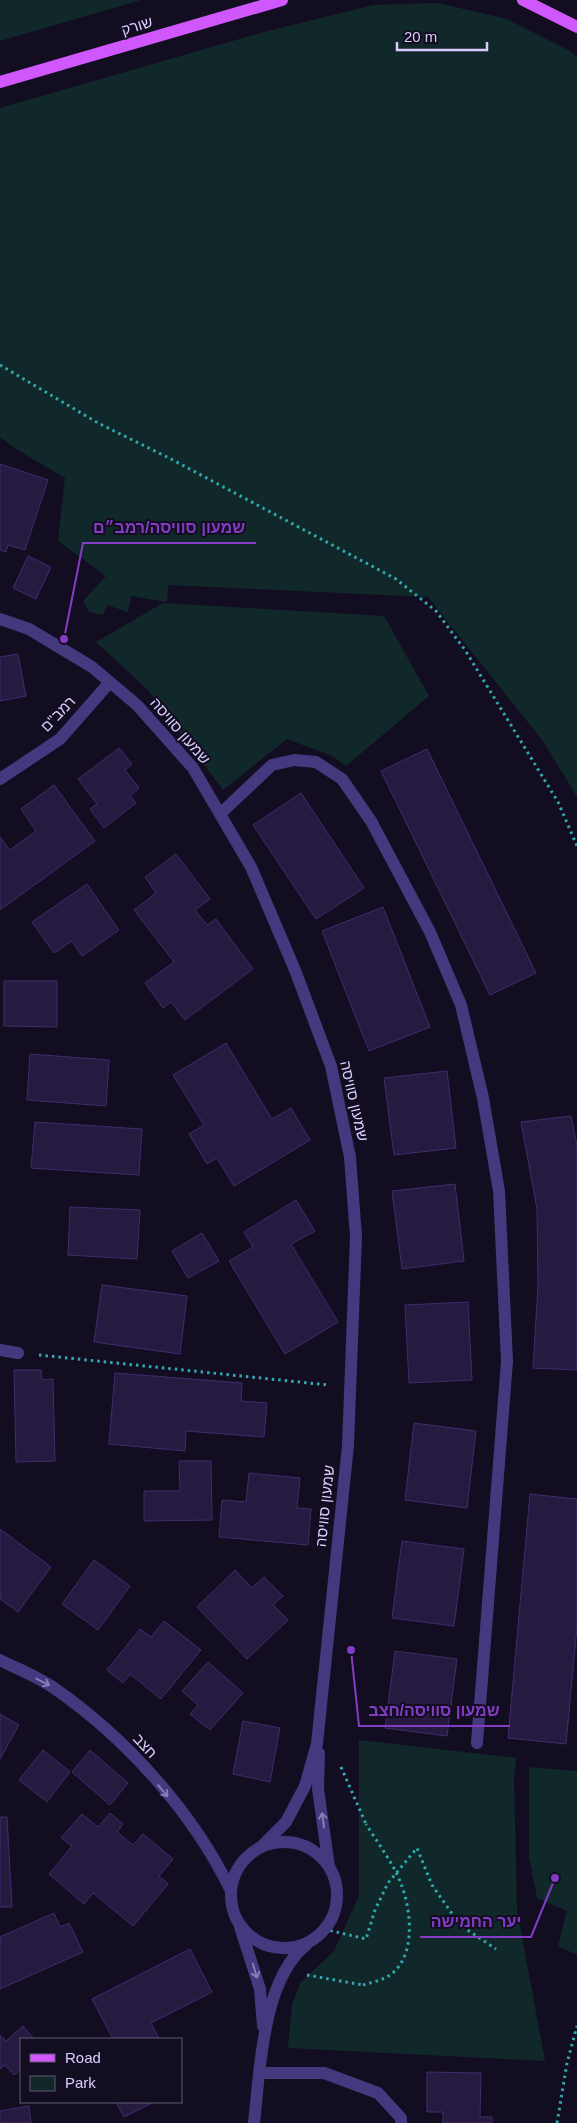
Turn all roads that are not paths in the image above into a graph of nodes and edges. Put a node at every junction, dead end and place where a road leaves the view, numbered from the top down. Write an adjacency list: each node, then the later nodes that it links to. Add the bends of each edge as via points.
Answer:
1 (282, 0): 4 (main road, שורק)
2 (523, 0): 3 (main road)
3 (577, 27)
4 (0, 82)
5 (0, 619): 6 (street, שמעון סוויסה, via 29,628)
6 (110, 682): 7 (street, רמב"ם, via 60,739); 8 (street, שמעון סוויסה, via 136,705 194,768)
7 (0, 779)
8 (220, 814): 12 (street, שמעון סוויסה, via 251,867 295,970 331,1066 350,1157 356,1238 348,1445); 13 (street, via 272,765 294,760 316,762 342,778 371,821 430,932 461,1005 484,1098 499,1191 507,1361)
9 (0, 1350): 10 (street)
10 (18, 1353)
11 (0, 1660): 16 (street, חצב, one-way to 16, via 53,1688 107,1729 150,1774 198,1833)
12 (320, 1718): 14 (street, שמעון סוויסה, via 317,1744 305,1786 286,1822); 15 (street, שמעון סוויסה, one-way to 12, via 318,1789)
13 (477, 1744)
14 (261, 1847): 15 (street, via 276,1842 307,1847); 16 (street, via 240,1865)
15 (329, 1868): 18 (street, via 336,1883 337,1899 333,1915)
16 (231, 1891): 17 (street, via 234,1914)
17 (239, 1924): 18 (street, via 248,1934 273,1947 300,1946); 19 (street, one-way to 19, via 260,1989)
18 (312, 1940): 19 (street, via 297,1952 285,1971)
19 (263, 2034): 20 (street)
20 (259, 2073): 21 (street); 22 (street, via 324,2073 378,2093)
21 (254, 2123)
22 (401, 2123)

